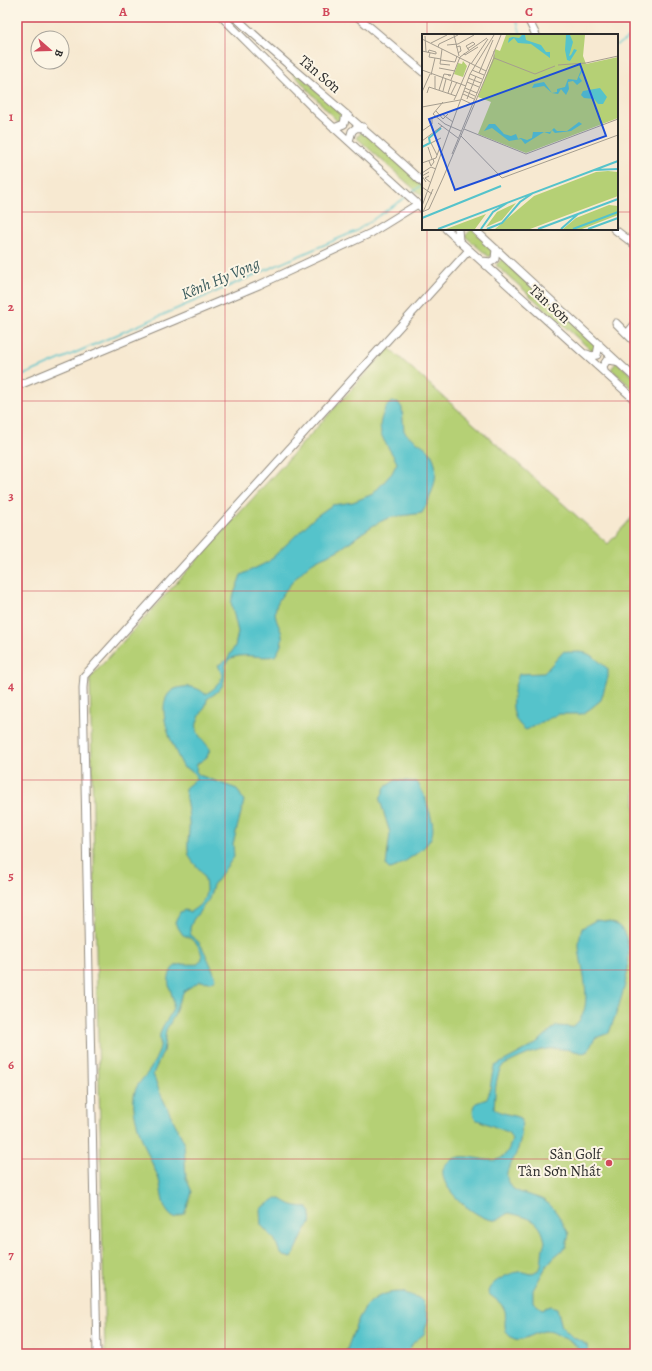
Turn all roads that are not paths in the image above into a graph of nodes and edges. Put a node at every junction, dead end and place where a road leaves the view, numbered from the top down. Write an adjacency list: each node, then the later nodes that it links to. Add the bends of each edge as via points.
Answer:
1 (235, 17): 5 (street, Tân Sơn)
2 (358, 17): 8 (street)
3 (527, 17): 7 (street)
4 (226, 18): 6 (street, Tân Sơn)
5 (243, 24): 6 (street, via 238,26); 9 (street, Tân Sơn)
6 (237, 31): 10 (street, Tân Sơn)
7 (536, 34)
8 (422, 71)
9 (346, 114): 10 (street, via 344,124); 11 (street, Tân Sơn)
10 (334, 128): 12 (street, Tân Sơn)
11 (363, 128): 12 (street, via 352,131); 13 (street, Tân Sơn)
12 (349, 142): 14 (street, Tân Sơn)
13 (422, 182)
14 (419, 206): 33 (street, via 371,233 259,285)
15 (447, 230): 19 (street, Tân Sơn)
16 (458, 230): 19 (street)
17 (475, 230): 21 (street, Tân Sơn)
18 (615, 230): 20 (street)
19 (459, 241): 22 (street, Tân Sơn)
20 (635, 245)
21 (496, 249): 23 (street, via 495,259 491,262); 28 (street, Tân Sơn)
22 (469, 250): 23 (street, Tân Sơn); 35 (street, via 84,676 82,688)
23 (482, 261): 29 (street, Tân Sơn)
24 (616, 323): 26 (street)
25 (635, 324): 26 (street)
26 (627, 334): 27 (street)
27 (635, 342)
28 (599, 344): 29 (street, via 597,355); 30 (street, Tân Sơn)
29 (585, 353): 31 (street, Tân Sơn)
30 (615, 360): 31 (street, via 607,360 603,366); 32 (street, Tân Sơn)
31 (604, 371): 34 (street, Tân Sơn)
32 (635, 378)
33 (17, 386)
34 (635, 400)
35 (97, 1354)

